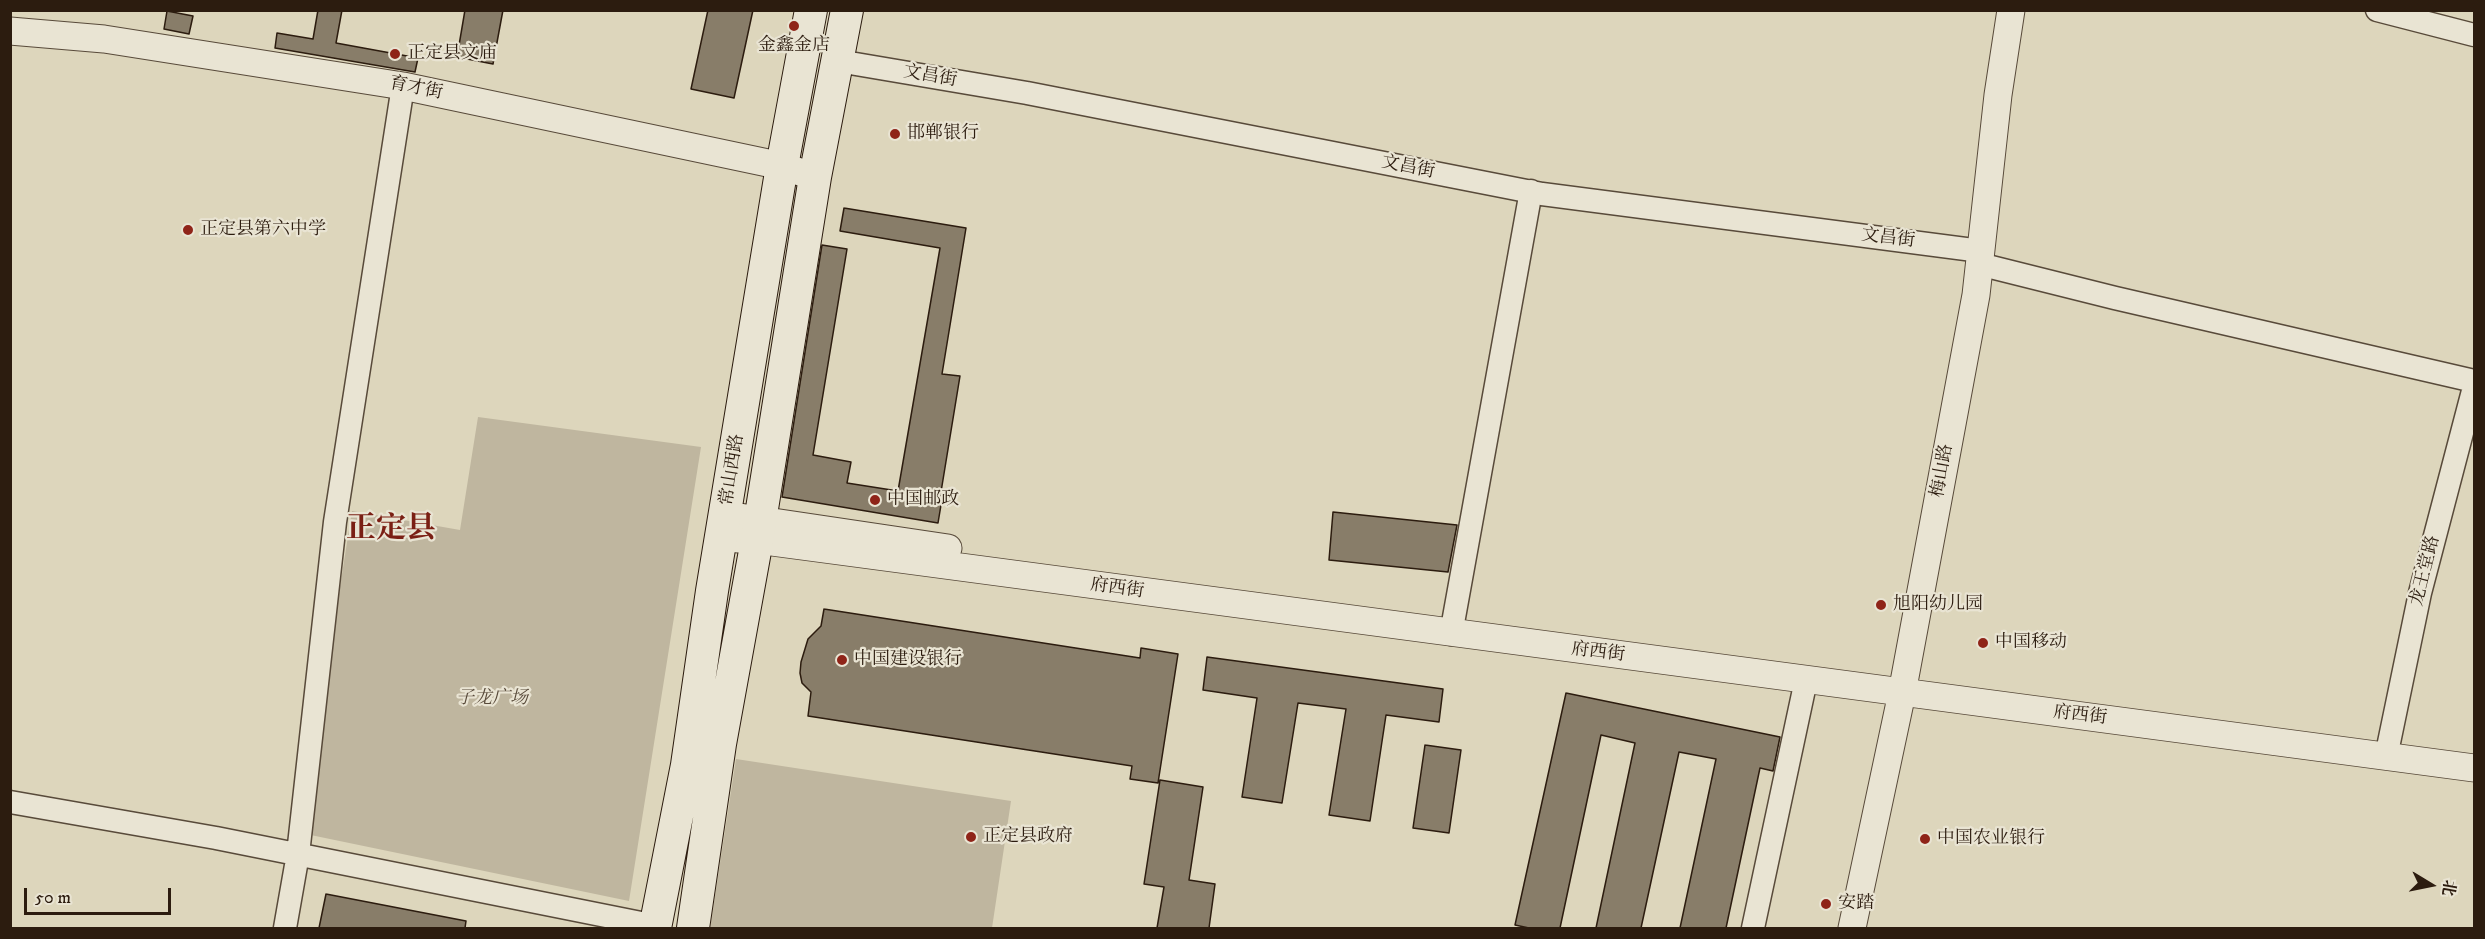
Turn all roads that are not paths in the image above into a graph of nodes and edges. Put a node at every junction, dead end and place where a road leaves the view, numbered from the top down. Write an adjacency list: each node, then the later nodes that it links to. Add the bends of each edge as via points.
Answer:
1 (811, 10): 9 (main road, 常山西路)
2 (847, 10): 7 (main road, 常山西路)
3 (2011, 10): 12 (street, 梅山路)
4 (2377, 10): 6 (street)
5 (10, 31): 8 (street, 育才街, via 104,39)
6 (2475, 35)
7 (838, 61): 10 (main road, 常山西路); 11 (street, 文昌街, via 1027,93)
8 (403, 86): 9 (street, 育才街); 24 (street, via 335,522)
9 (782, 166): 10 (street, 育才街); 15 (main road, 常山西路)
10 (815, 177): 16 (main road, 常山西路)
11 (1531, 192): 12 (street, 文昌街); 17 (street)
12 (1980, 258): 13 (street, 文昌街, via 2115,298); 19 (street, 梅山路)
13 (2475, 381)
14 (2475, 387): 20 (street, 龙王堂路, via 2420,593)
15 (724, 526): 16 (street, 府西街); 25 (main road, 常山西路, via 687,765)
16 (759, 530): 17 (street, 府西街); 27 (main road, 常山西路, via 720,744)
17 (1453, 625): 18 (street, 府西街); 19 (street)
18 (1806, 680): 19 (street, 府西街); 28 (street)
19 (1904, 684): 20 (street); 29 (street, 梅山路)
20 (2388, 748): 21 (street); 22 (street)
21 (2475, 750)
22 (2475, 768)
23 (10, 802): 24 (street)
24 (298, 854): 25 (street); 26 (street)
25 (656, 927)
26 (285, 928)
27 (693, 928)
28 (1753, 928)
29 (1851, 928)

